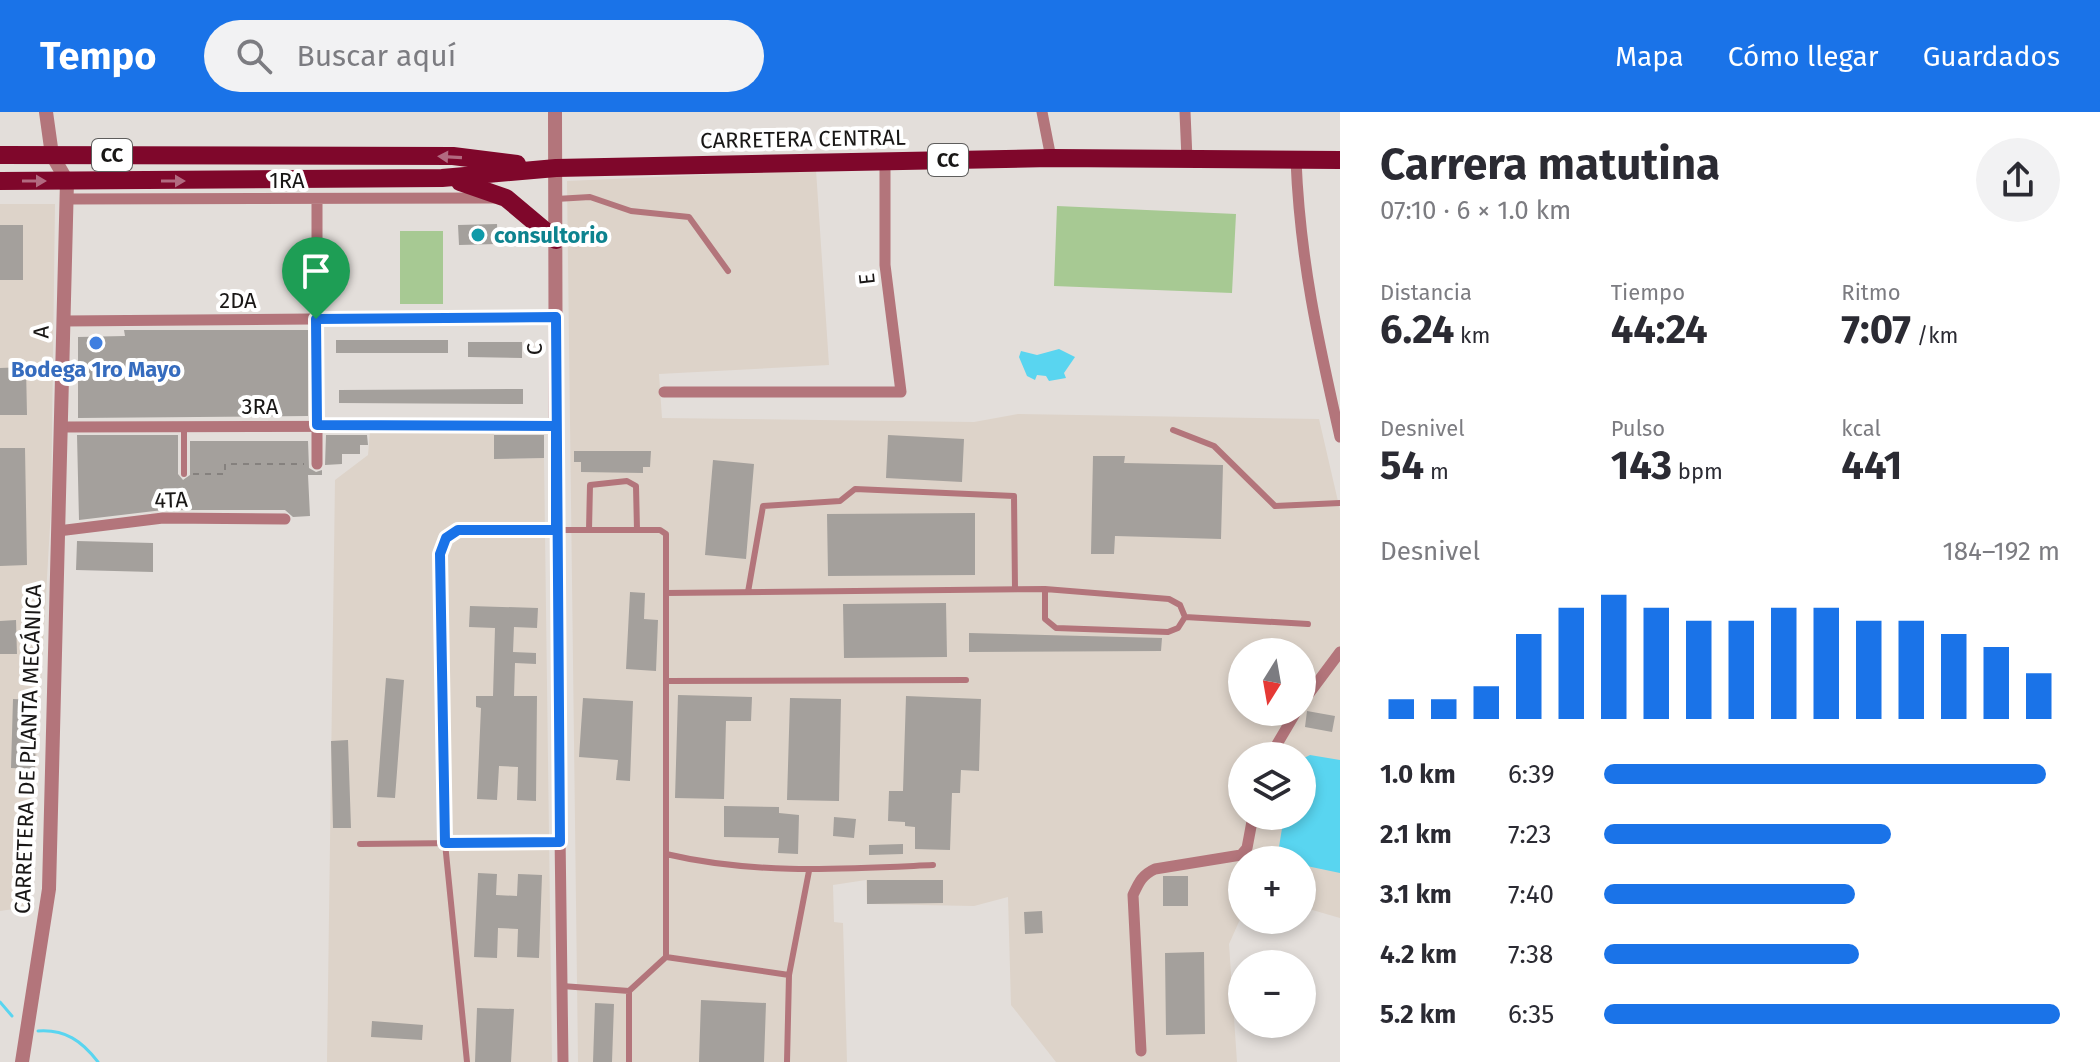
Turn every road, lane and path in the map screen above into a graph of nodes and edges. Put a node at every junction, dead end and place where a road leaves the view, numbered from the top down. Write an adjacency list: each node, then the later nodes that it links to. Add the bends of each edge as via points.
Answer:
1 (46, 112): 6 (street)
2 (555, 112): 12 (street, C)
3 (1042, 112): 7 (street)
4 (1185, 112): 8 (street)
5 (0, 155): 6 (main road, CARRETERA CENTRAL / CC)
6 (52, 155): 12 (main road, CARRETERA CENTRAL / CC, one-way to 6, via 453,156); 15 (street)
7 (1051, 158): 8 (main road, CARRETERA CENTRAL / CC); 11 (main road, CARRETERA CENTRAL / CC)
8 (1187, 159): 9 (main road, CARRETERA CENTRAL / CC)
9 (1296, 160): 10 (main road, CARRETERA CENTRAL / CC); 30 (street, via 1308,295)
10 (1340, 160)
11 (885, 162): 12 (main road, CARRETERA CENTRAL / CC); 24 (street, E, via 885,265 901,392)
12 (556, 168): 13 (main road, CARRETERA CENTRAL / CC); 17 (street, C)
13 (442, 178): 15 (main road, CARRETERA CENTRAL / CC, one-way to 13); 16 (main road, via 479,185)
14 (0, 181): 15 (main road, CARRETERA CENTRAL / CC, one-way to 15)
15 (67, 190): 18 (street, 1RA); 23 (street, A)
16 (506, 198): 18 (street, 1RA); 19 (main road)
17 (556, 199): 19 (street, C); 20 (lane, via 590,197 631,211 689,217)
18 (317, 200): 22 (street)
19 (556, 240): 21 (street, C)
20 (728, 271)
21 (556, 317): 22 (street, 2DA); 27 (street, C)
22 (316, 319): 23 (street, 2DA); 25 (street)
23 (64, 321): 28 (street, A)
24 (664, 392)
25 (317, 425): 26 (street, 3RA); 27 (street, 3RA); 31 (street)
26 (184, 426): 28 (street, 3RA); 32 (lane)
27 (556, 426): 35 (street, C)
28 (61, 427): 38 (street, A)
29 (1173, 430): 33 (lane, via 1214,446 1275,506)
30 (1340, 437)
31 (317, 464): 32 (path, via 225,464 225,474)
32 (184, 474)
33 (1340, 503)
34 (285, 519): 38 (street, 4TA, via 163,518)
35 (556, 530): 36 (lane); 50 (street); 51 (lane, via 458,530 446,538 440,554)
36 (589, 530): 37 (lane); 37 (lane, via 590,485 627,481 636,486)
37 (637, 530): 42 (lane, via 666,534)
38 (58, 531): 61 (street, CARRETERA DE PLANTA MECÁNICA, via 49,889)
39 (1015, 589): 40 (lane); 41 (lane); 41 (lane, via 1014,496 855,489 840,501 763,506)
40 (1045, 589): 43 (lane, via 1169,599 1180,605); 43 (lane, via 1045,619 1056,628 1168,632)
41 (748, 592): 42 (lane)
42 (666, 593): 47 (lane)
43 (1185, 617): 44 (lane)
44 (1308, 624)
45 (1340, 652): 48 (street)
46 (966, 680): 47 (lane)
47 (666, 681): 53 (lane)
48 (1316, 684)
49 (1250, 830): 60 (street, via 1241,855 1155,869 1139,882 1133,895)
50 (560, 842): 51 (lane); 58 (street)
51 (445, 843): 52 (lane); 62 (lane)
52 (360, 844)
53 (666, 854): 55 (lane, via 719,866); 56 (lane)
54 (933, 865): 55 (lane)
55 (809, 871): 57 (lane)
56 (666, 957): 57 (lane); 59 (lane)
57 (789, 975): 65 (lane)
58 (562, 986): 59 (lane); 63 (street)
59 (629, 991): 64 (lane)
60 (1141, 1051)
61 (22, 1062)
62 (467, 1062)
63 (563, 1062)
64 (629, 1062)
65 (787, 1062)

